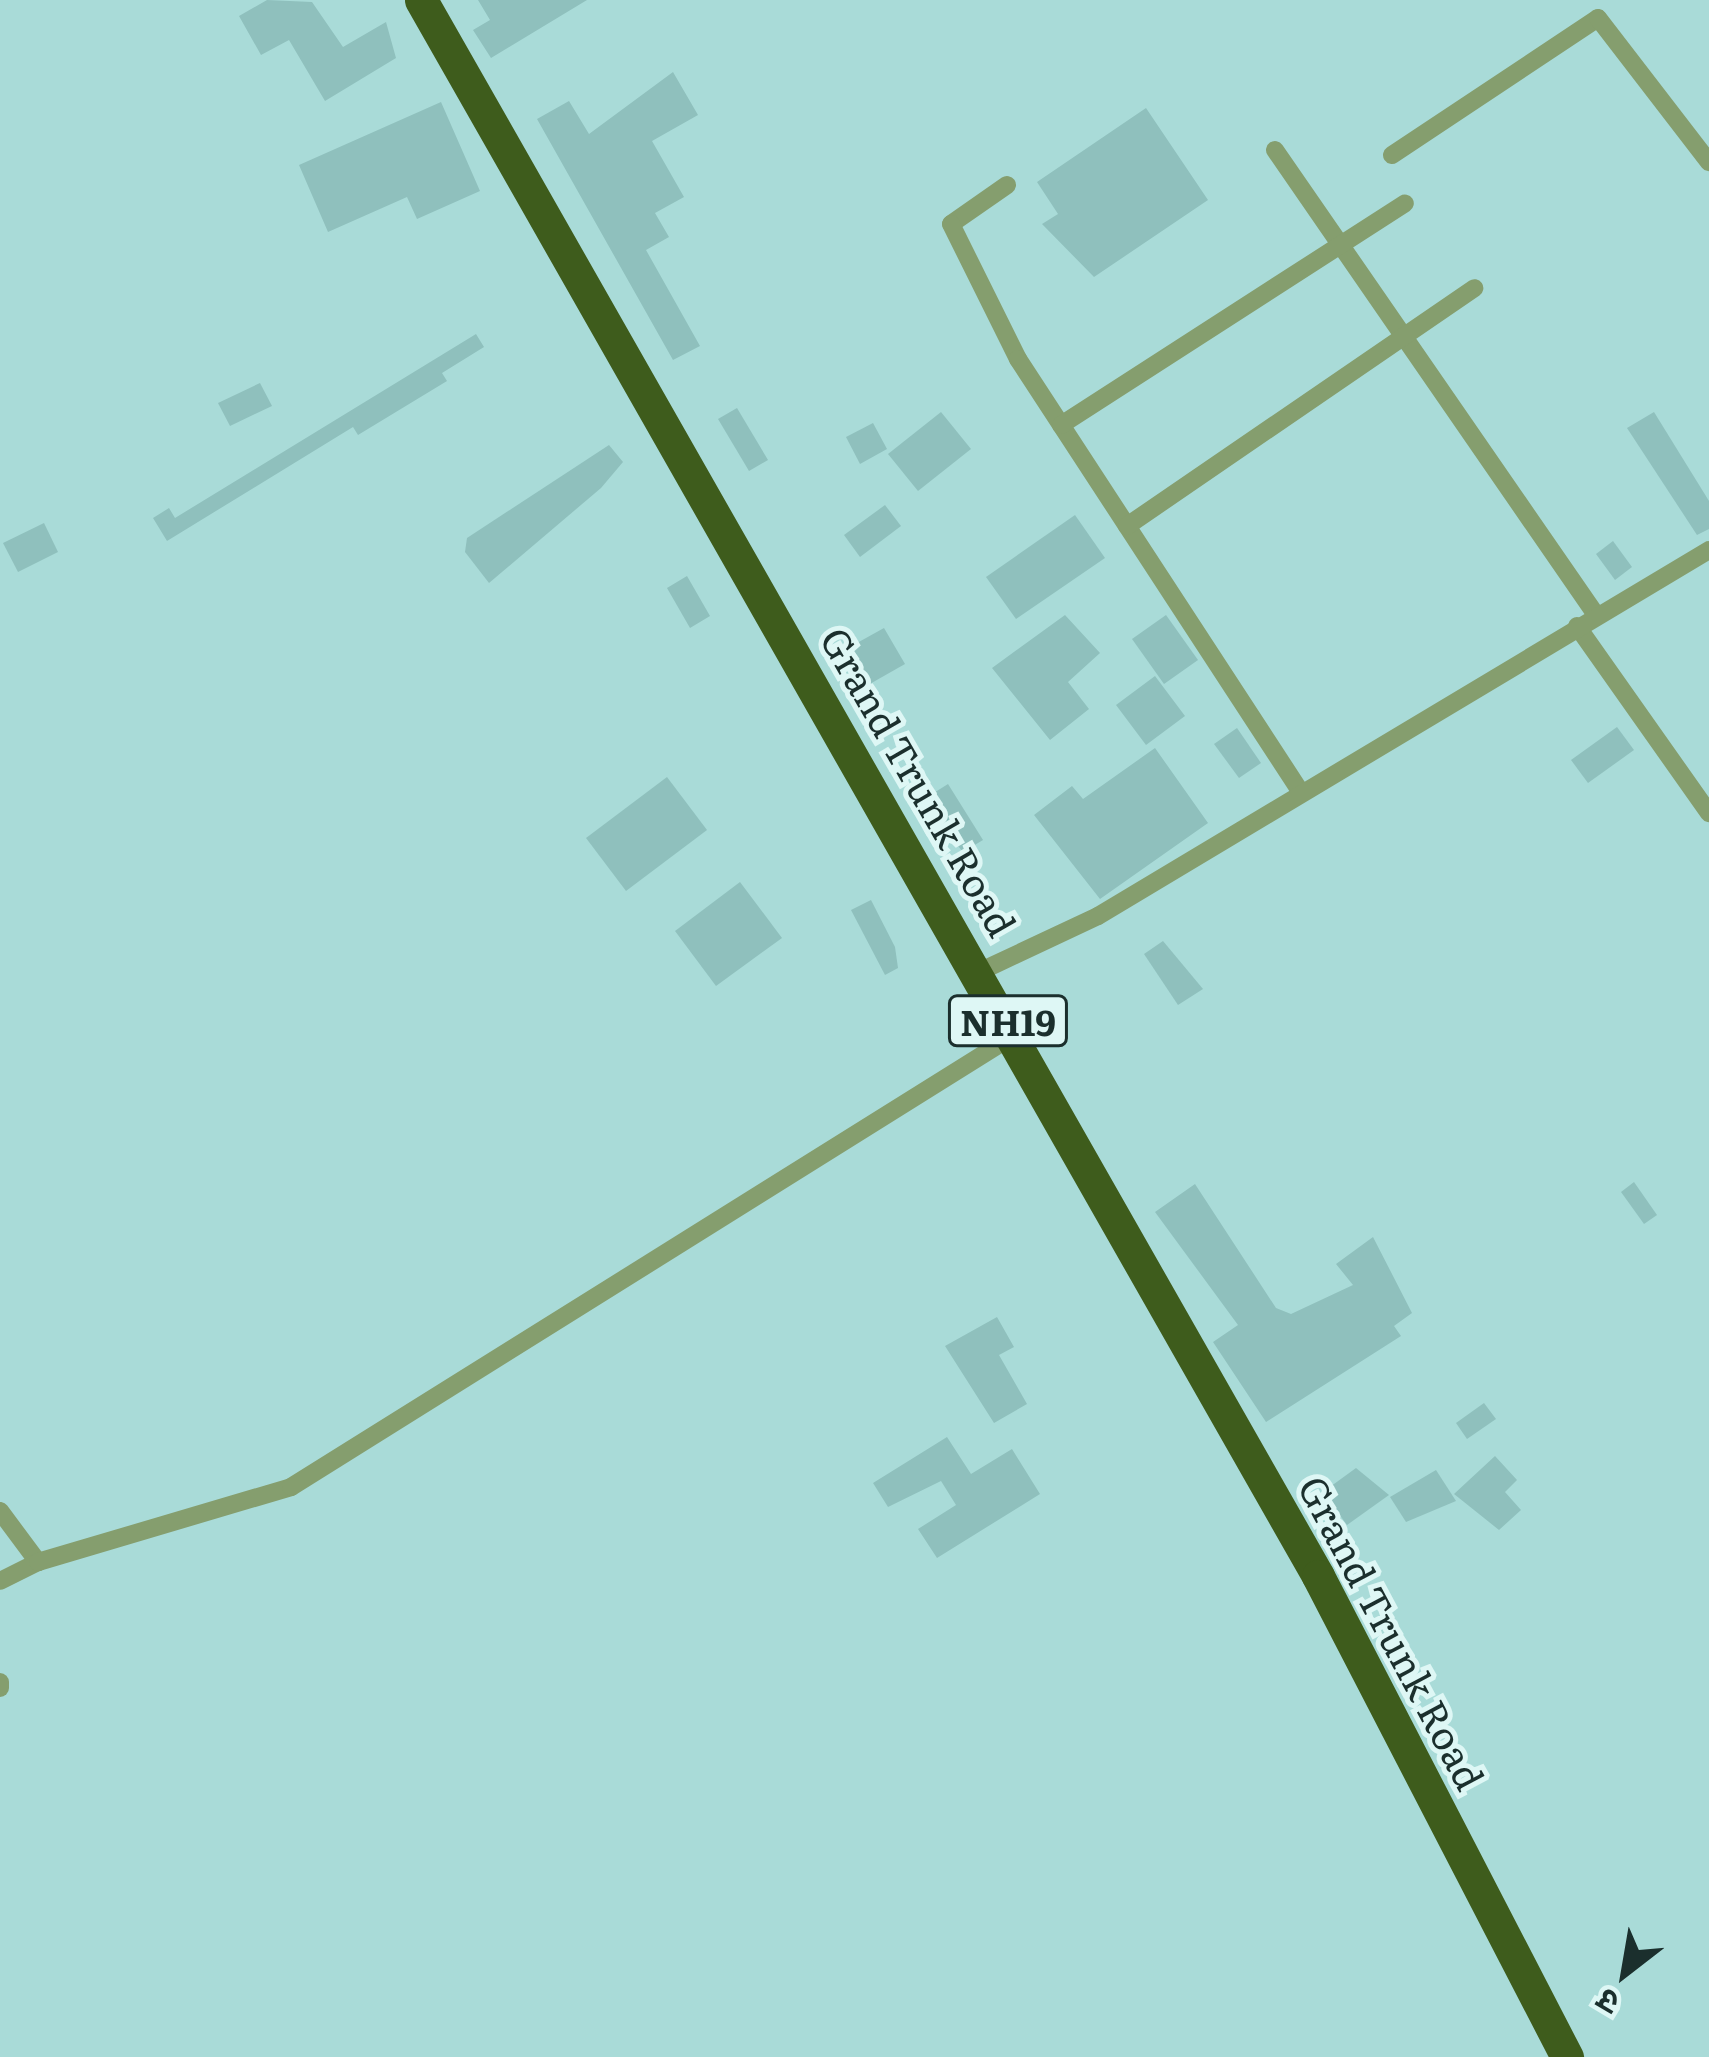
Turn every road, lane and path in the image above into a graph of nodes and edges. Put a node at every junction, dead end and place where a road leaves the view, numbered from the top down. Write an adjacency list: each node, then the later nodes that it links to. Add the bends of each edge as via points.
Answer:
1 (421, 0): 19 (highway, Grand Trunk Road / NH19)
2 (1709, 126): 3 (street)
3 (1691, 140): 5 (street, via 1598,18); 6 (street)
4 (1275, 150): 9 (street)
5 (1392, 155)
6 (1709, 163)
7 (1007, 185): 12 (street, via 951,224)
8 (1405, 202): 9 (street)
9 (1340, 244): 11 (street); 12 (street)
10 (1474, 288): 11 (street)
11 (1404, 337): 13 (street); 15 (street)
12 (1061, 425): 13 (street)
13 (1127, 526): 17 (street)
14 (1709, 550): 15 (street)
15 (1596, 615): 16 (street)
16 (1577, 626): 17 (street); 18 (street)
17 (1300, 791): 19 (street, via 1098,916)
18 (1709, 813)
19 (981, 971): 20 (highway, Grand Trunk Road / NH19)
20 (1016, 1034): 22 (street, via 291,1487); 24 (highway, Grand Trunk Road / NH19, via 1318,1576)
21 (0, 1510): 22 (street)
22 (38, 1562): 23 (street)
23 (0, 1581)
24 (1567, 2057)

